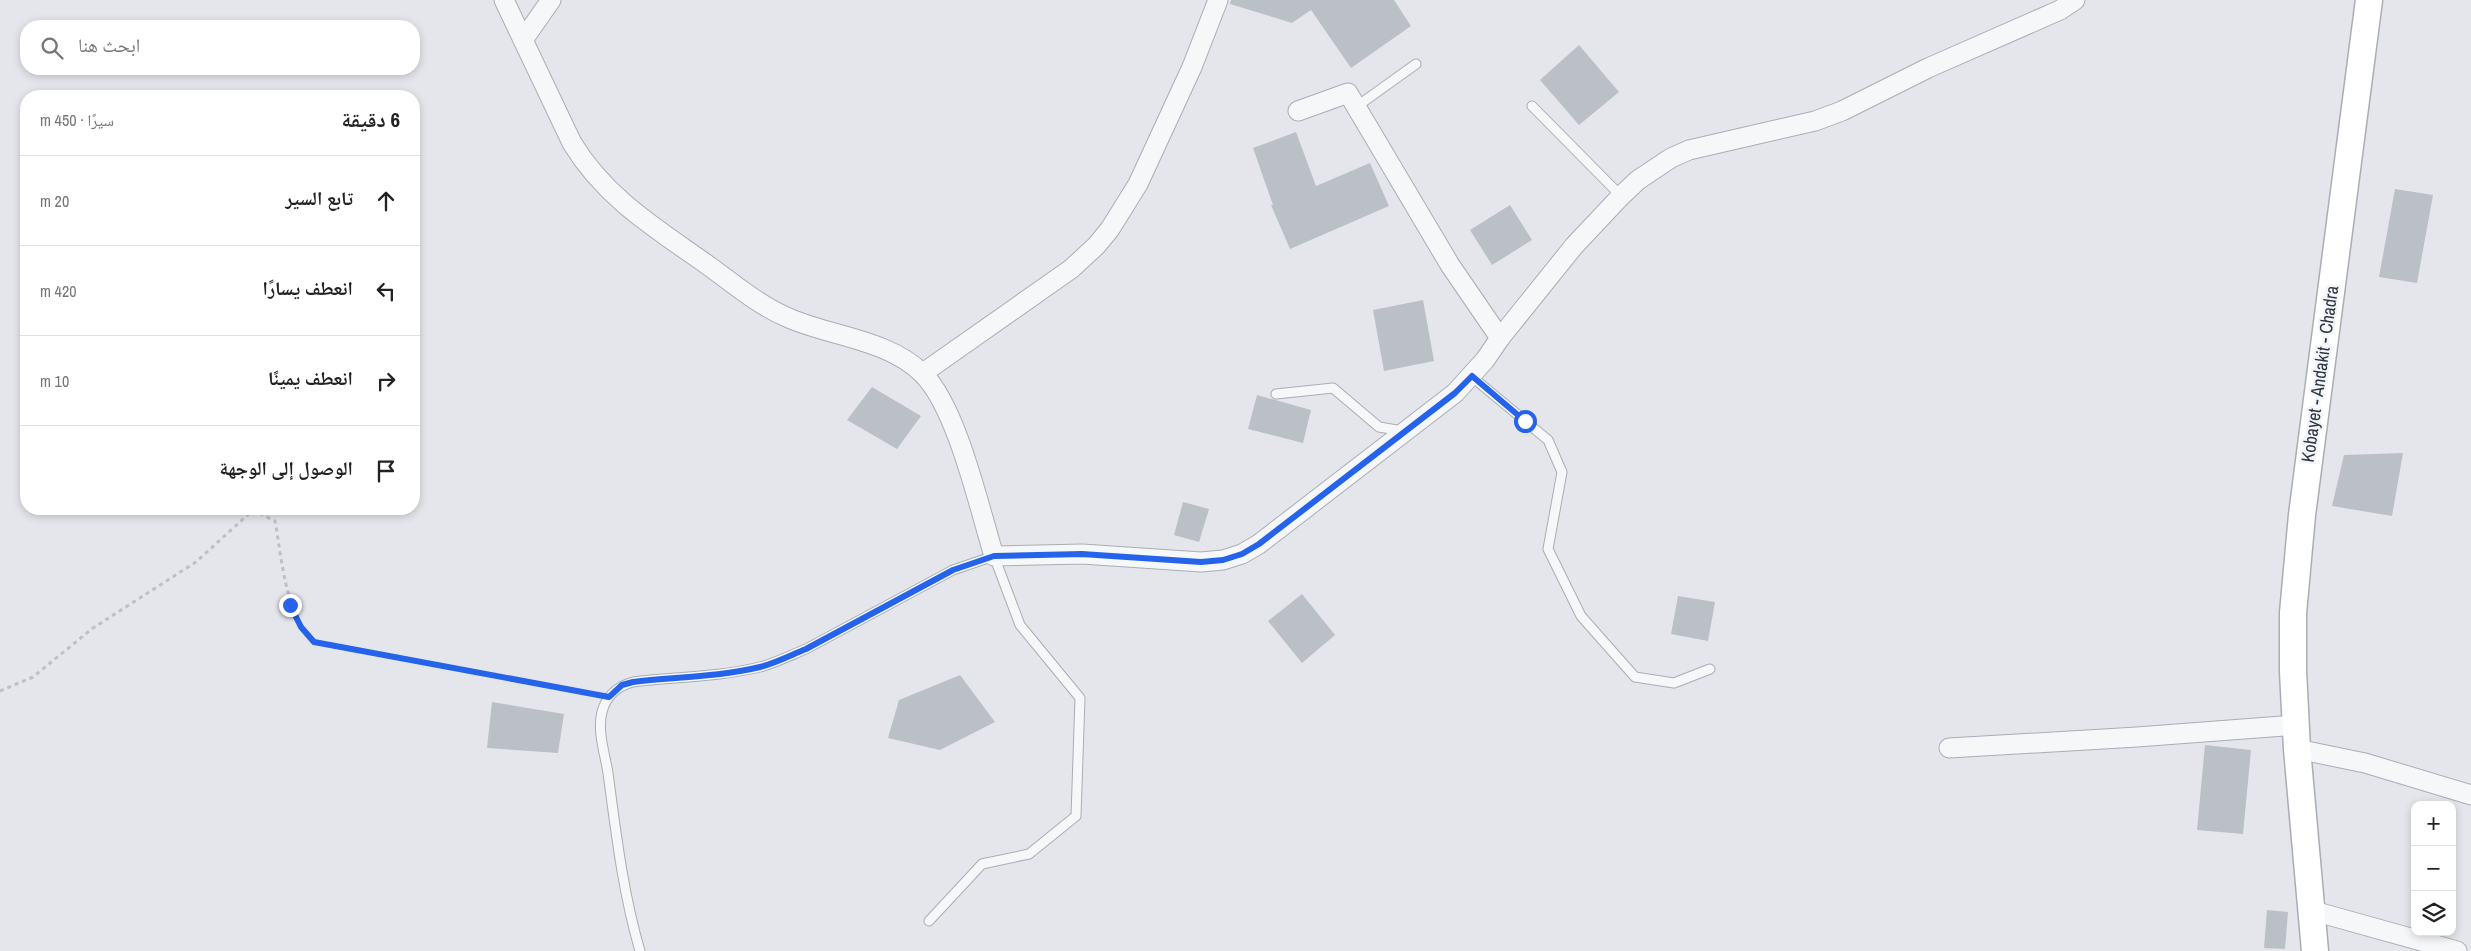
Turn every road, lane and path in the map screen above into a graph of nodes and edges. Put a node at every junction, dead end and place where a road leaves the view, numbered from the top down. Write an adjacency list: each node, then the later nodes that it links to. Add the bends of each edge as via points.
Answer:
1 (504, 0): 6 (street)
2 (551, 0): 6 (street)
3 (1218, 0): 13 (street, via 1192,68 1146,167 1110,229 1071,269)
4 (2075, 0): 11 (street, via 1842,111 1815,121 1680,154 1638,180)
5 (2370, 0): 23 (main road, Kobayet - Andakit - Chadra, via 2302,515 2293,613)
6 (523, 40): 13 (street, via 572,143 612,194 768,308 809,326 880,347 902,358)
7 (1416, 64): 9 (lane)
8 (1532, 106): 11 (lane)
9 (1356, 107): 10 (street, via 1348,93); 12 (street, via 1450,265)
10 (1298, 111)
11 (1621, 196): 12 (street, via 1574,246)
12 (1500, 338): 14 (street)
13 (922, 374): 19 (street, via 947,411)
14 (1472, 376): 16 (street, via 1455,393); 20 (lane, via 1548,440 1562,472 1548,549 1581,616 1635,677 1674,683)
15 (1276, 394): 16 (lane, via 1333,388 1379,427)
16 (1403, 431): 19 (street, via 1259,544 1223,560 1201,562 1082,554)
17 (248, 515): 21 (path, via 196,562 93,628 33,676)
18 (263, 515): 22 (path, via 275,521 290,605 301,627 314,642)
19 (994, 556): 22 (lane, via 953,570 783,659 760,667 633,682 622,685); 27 (lane, via 1020,625 1080,698 1076,816 1029,854 982,864)
20 (1710, 669)
21 (0, 691)
22 (609, 697): 28 (lane, via 601,714 601,730 621,870)
23 (2297, 737): 24 (street, via 2137,738); 25 (street, via 2365,763); 26 (main road, Kobayet - Andakit - Chadra)
24 (1950, 748)
25 (2471, 795)
26 (2310, 910): 29 (main road, Kobayet - Andakit - Chadra); 30 (street)
27 (929, 921)
28 (640, 951)
29 (2315, 951)
30 (2456, 951)

